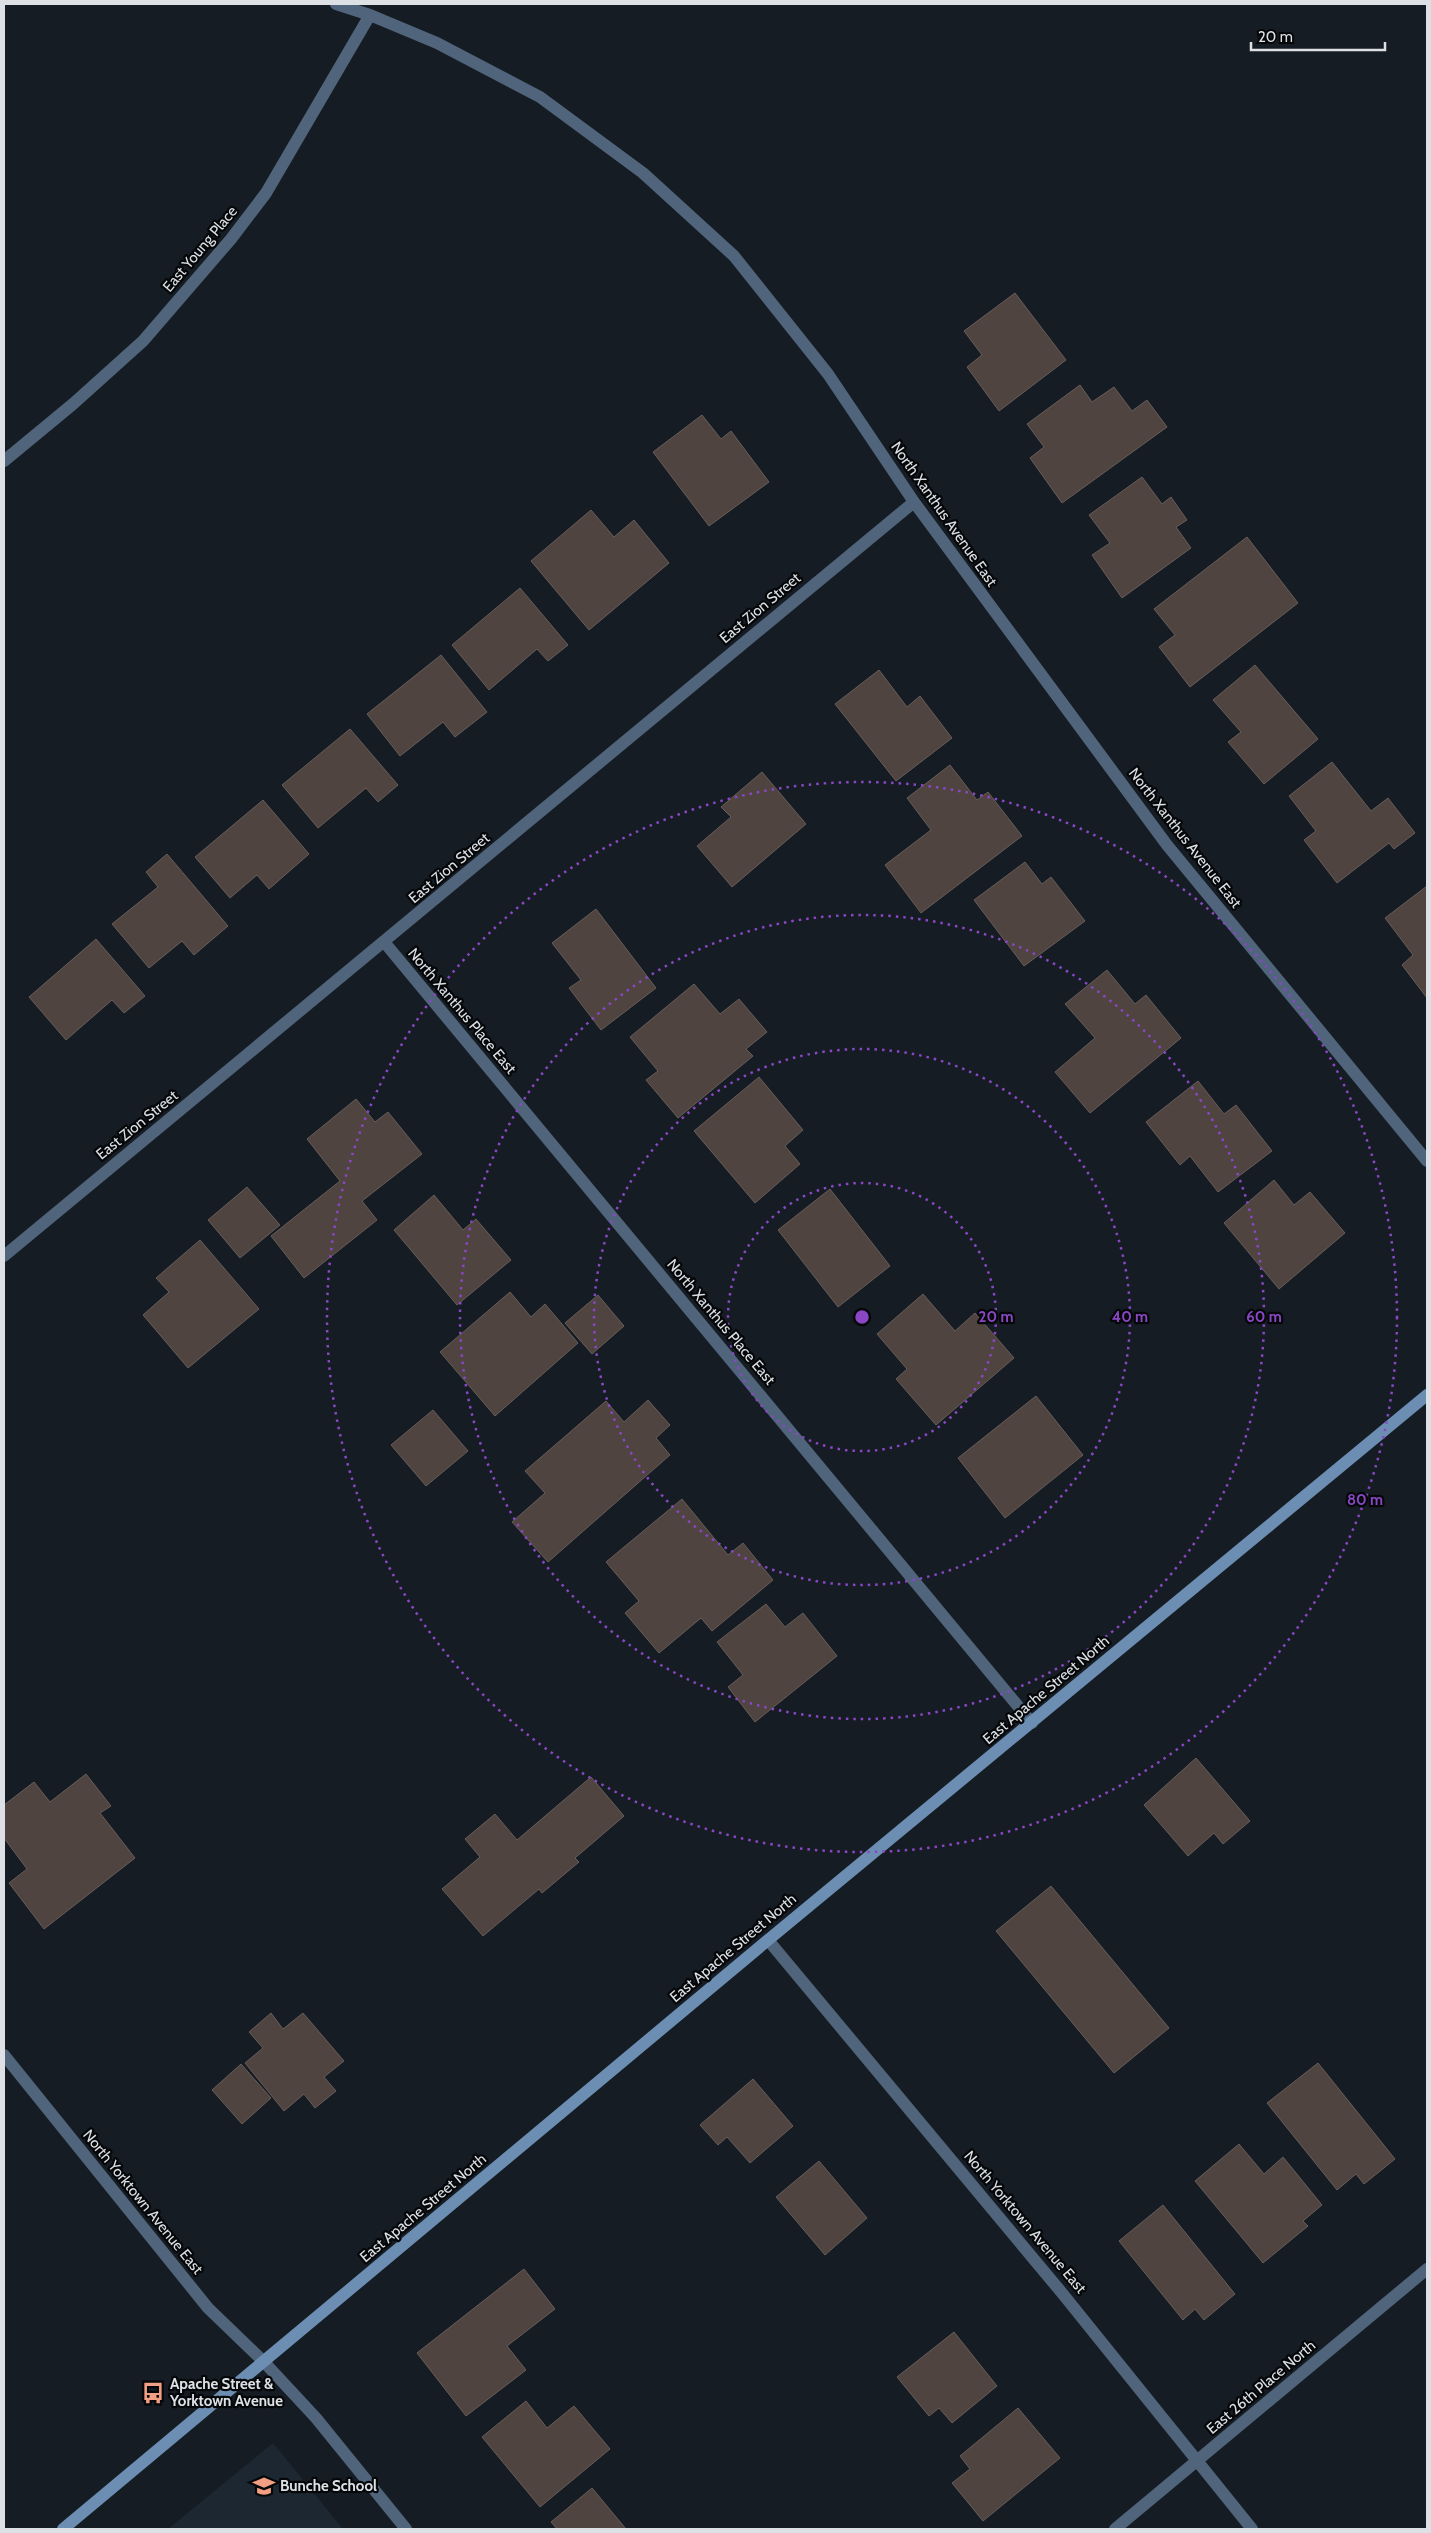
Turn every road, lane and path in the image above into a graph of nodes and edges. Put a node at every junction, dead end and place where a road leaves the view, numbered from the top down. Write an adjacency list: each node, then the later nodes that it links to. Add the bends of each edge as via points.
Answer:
1 (336, 4): 2 (street, North Xanthus Avenue East)
2 (370, 15): 3 (street, East Young Place, via 266,193 230,239 142,341); 4 (street, North Xanthus Avenue East, via 437,43 540,97 650,180 734,256 828,374)
3 (4, 461)
4 (914, 502): 5 (street, East Zion Street); 6 (street, North Xanthus Avenue East, via 1167,845)
5 (384, 943): 7 (street, East Zion Street); 9 (street, North Xanthus Place East)
6 (1427, 1161)
7 (4, 1256)
8 (1427, 1396): 9 (main road, East Apache Street North)
9 (1032, 1723): 10 (main road, East Apache Street North)
10 (768, 1940): 13 (main road, East Apache Street North); 14 (street, North Yorktown Avenue East)
11 (4, 2056): 13 (street, North Yorktown Avenue East, via 208,2308)
12 (1427, 2269): 14 (street, East 26th Place North)
13 (264, 2362): 15 (main road, East Apache Street North); 16 (street, North Yorktown Avenue East, via 316,2418)
14 (1198, 2461): 17 (street, East 26th Place North); 18 (street, North Yorktown Avenue East)
15 (63, 2529)
16 (406, 2529)
17 (1115, 2529)
18 (1252, 2529)

